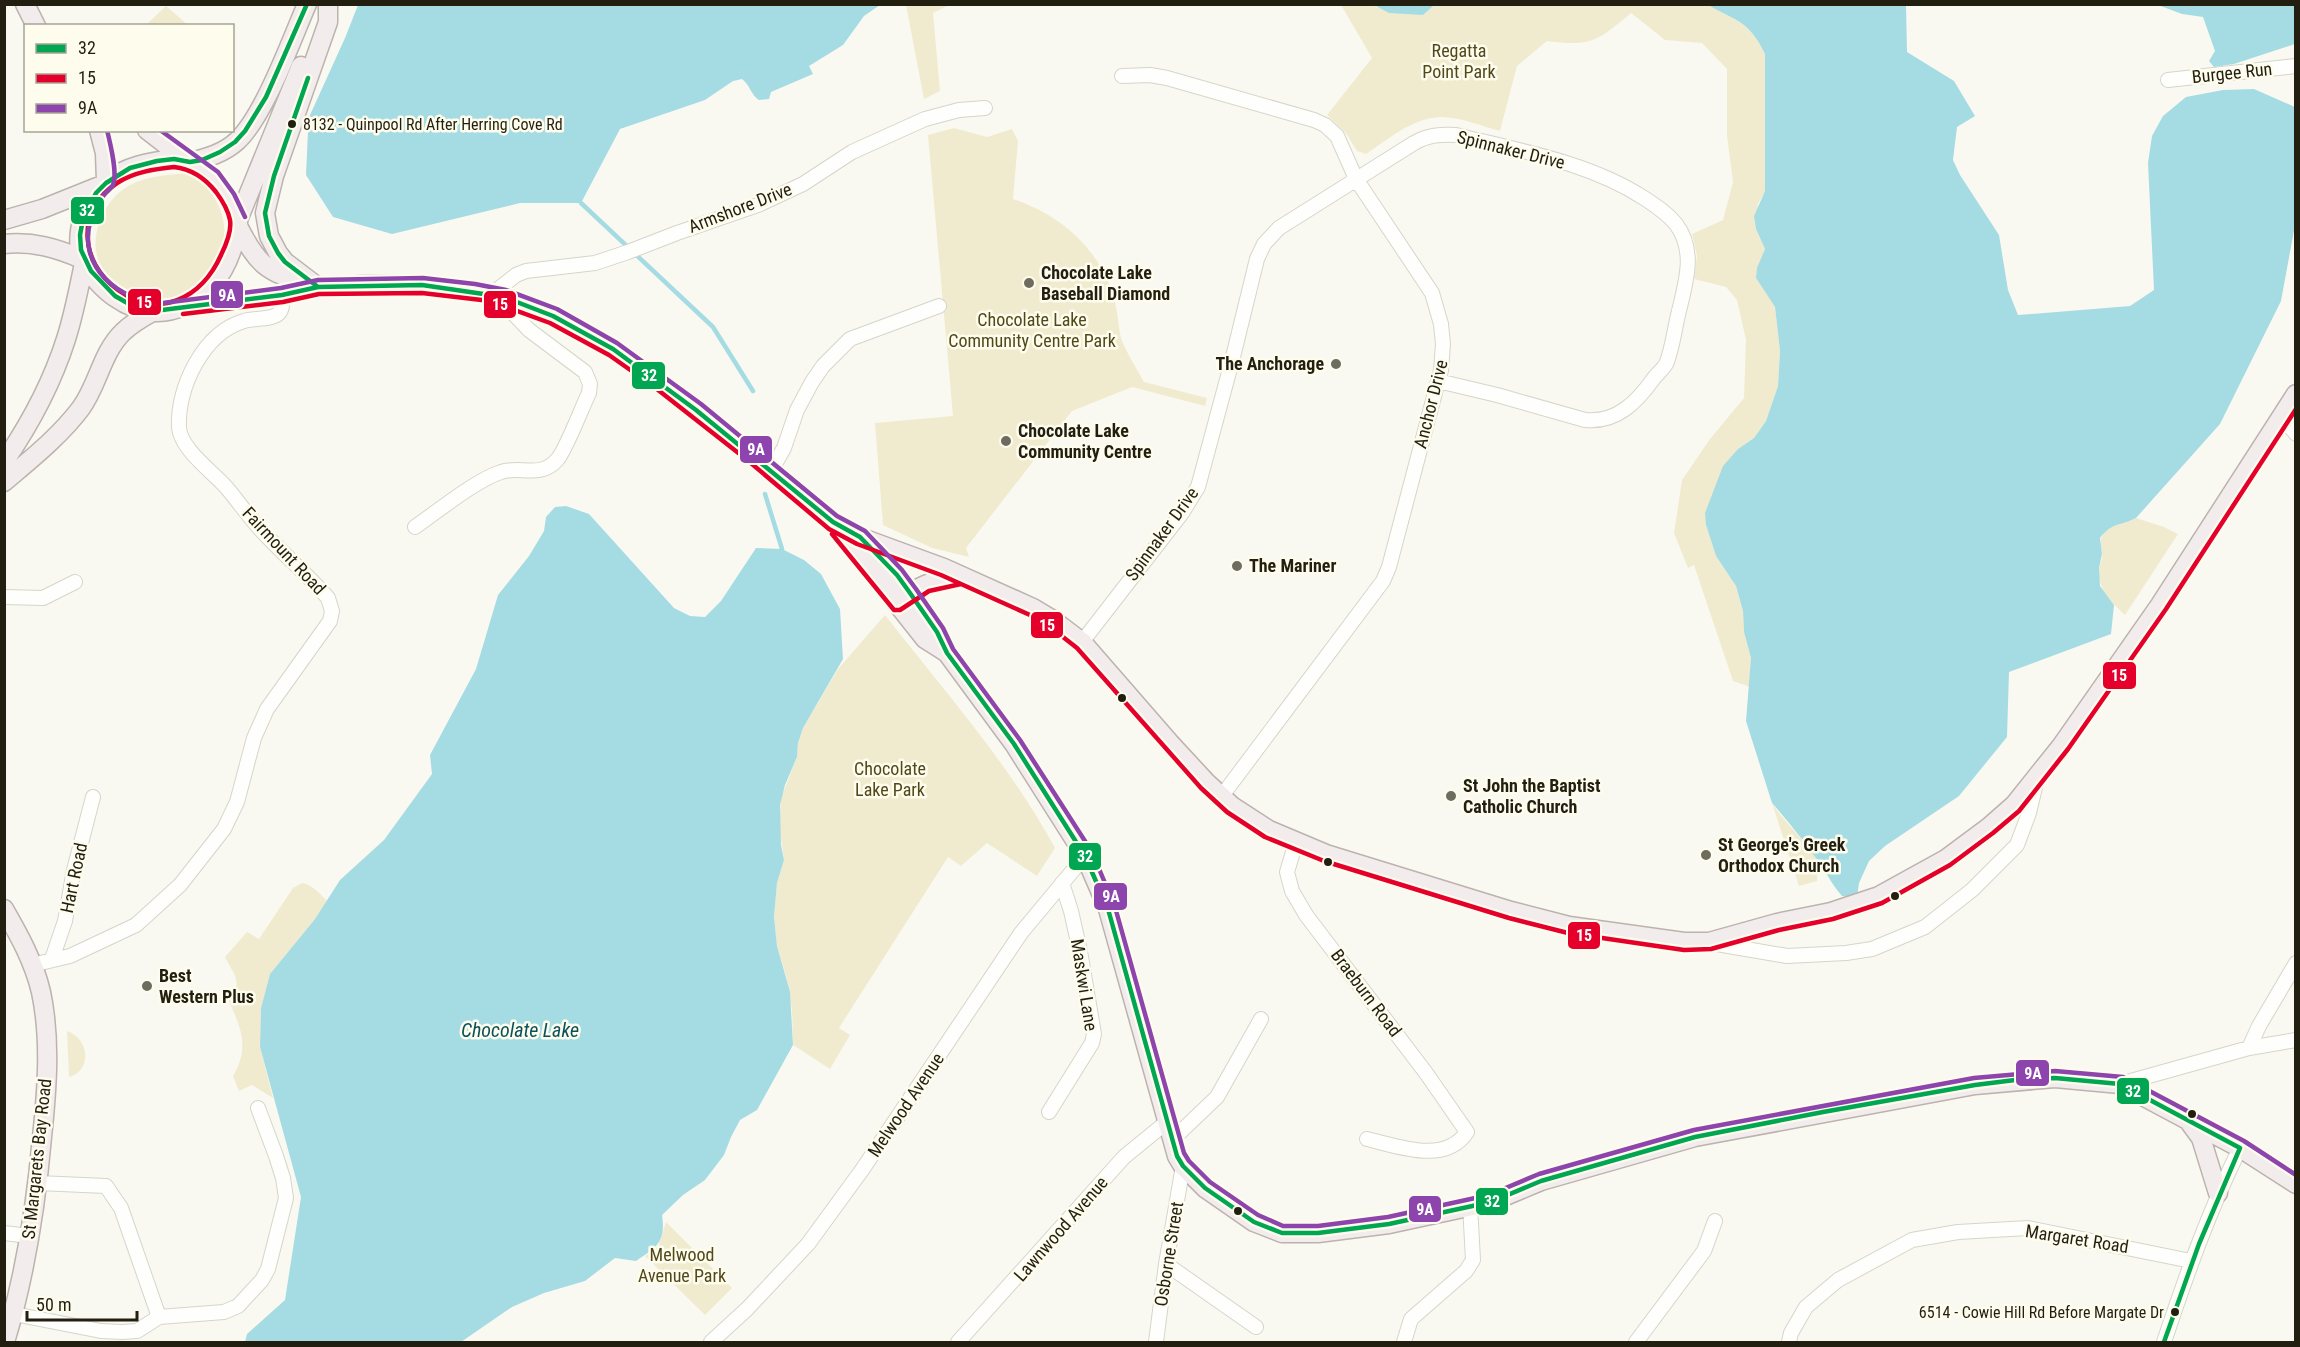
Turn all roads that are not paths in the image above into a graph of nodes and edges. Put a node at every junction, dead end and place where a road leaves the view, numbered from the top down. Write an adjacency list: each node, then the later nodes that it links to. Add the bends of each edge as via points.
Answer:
1 (25, 4): 4 (main road)
2 (307, 4): 11 (main road, via 245,132 219,152)
3 (329, 5): 15 (main road, via 297,73); 18 (main road, via 328,22 274,176 265,213 269,236 278,253)
4 (35, 24)
5 (2295, 66): 7 (street, Burgee Run)
6 (1122, 76): 12 (street, Anchor Drive, via 1167,78 1314,120 1337,136)
7 (2168, 80)
8 (985, 108): 20 (street, Armshore Drive, via 925,119 852,152 802,184 758,205 628,252 594,263 526,271 516,275)
9 (100, 132): 13 (main road, via 105,153)
10 (150, 132): 11 (main road)
11 (189, 161): 13 (main road, via 142,164); 15 (main road, via 221,187)
12 (1356, 179): 24 (street, Anchor Drive, via 1435,299 1443,344); 24 (street, Spinnaker Drive, via 1420,140 1434,135 1456,135 1583,167 1622,184 1662,210 1684,239 1689,266 1666,364 1642,396 1613,417 1585,420); 38 (street, Spinnaker Drive, via 1280,228 1264,244 1198,487)
13 (105, 183): 14 (main road); 17 (main road, via 89,202 81,223)
14 (4, 220)
15 (238, 223): 18 (main road, via 256,257 272,272); 22 (main road, via 221,276 203,296)
16 (4, 243): 17 (main road, via 49,246)
17 (83, 261): 23 (main road, via 115,298 138,309); 28 (main road, via 70,325 56,368)
18 (318, 287): 19 (main road); 20 (main road, via 422,285)
19 (282, 295): 22 (main road); 47 (street, Fairmount Road, via 277,315 242,321 220,335 204,352 183,389 179,434 260,529 328,598 330,621 267,709 254,738 237,802 224,829 180,885 136,925 70,956)
20 (498, 296): 29 (main road, via 553,316 614,349); 32 (street, via 516,319 585,372 590,384 588,393 558,459 547,468 533,472 507,469 491,475)
21 (939, 306): 29 (street, via 850,339 812,382)
22 (182, 307): 23 (main road)
23 (154, 311): 30 (main road, via 122,333 79,410)
24 (1438, 381): 40 (street, Anchor Drive, via 1383,581)
25 (2295, 394): 26 (main road)
26 (2281, 416): 27 (street); 39 (main road, via 2160,605)
27 (2295, 434)
28 (4, 462)
29 (771, 471): 31 (main road)
30 (4, 482)
31 (833, 522): 33 (main road); 37 (main road, via 854,551)
32 (415, 527)
33 (860, 537): 34 (main road); 37 (main road, via 897,575)
34 (960, 577): 37 (main road, via 933,580); 38 (main road, via 1033,608)
35 (75, 582): 36 (street, via 43,598)
36 (4, 597)
37 (904, 598): 43 (main road, via 925,639 947,653 1014,744)
38 (1082, 642): 40 (main road, via 1168,742)
39 (2038, 777): 46 (main road, via 1989,827 1946,859 1879,896); 46 (street, via 2017,845 1972,890 1925,927 1872,949 1846,953 1787,956)
40 (1221, 796): 42 (main road, via 1248,818)
41 (93, 797): 47 (street, Hart Road, via 65,921)
42 (1296, 842): 46 (main road, via 1569,926); 58 (street, Braeburn Road, via 1287,872 1292,891 1306,915 1467,1132 1443,1149 1430,1152)
43 (1085, 856): 44 (street, Melwood Avenue); 57 (main road, via 1108,909)
44 (1062, 883): 55 (street, Maskwi Lane, via 1080,951 1094,1034); 74 (street, Melwood Avenue, via 1021,933 812,1239 777,1279)
45 (4, 909): 49 (main road, St Margarets Bay Road)
46 (1709, 942)
47 (52, 959): 49 (street, Fairmount Road)
48 (2295, 963): 52 (street)
49 (32, 965): 61 (main road, St Margarets Bay Road, via 45,1028 47,1092)
50 (1261, 1020): 57 (street, Lawnwood Avenue, via 1217,1097)
51 (2295, 1040): 52 (street)
52 (2249, 1048): 53 (street)
53 (2120, 1084): 56 (main road); 64 (main road, via 2055,1078 2015,1080 1823,1112 1695,1137 1541,1181 1491,1202)
54 (258, 1108): 71 (street, via 286,1198 268,1269 238,1306 224,1312)
55 (1049, 1112)
56 (2187, 1120): 59 (main road); 63 (main road, via 2201,1138)
57 (1171, 1130): 60 (main road); 75 (street, Lawnwood Avenue, via 1124,1157)
58 (1367, 1139)
59 (2240, 1148): 62 (main road); 63 (street)
60 (1183, 1166): 64 (main road, via 1205,1188 1254,1222 1282,1233 1372,1226); 69 (street, Osborne Street)
61 (38, 1184): 67 (main road, St Margarets Bay Road); 71 (street, via 106,1186 121,1208)
62 (2295, 1184)
63 (2218, 1192): 68 (street)
64 (1470, 1205): 77 (street, via 1474,1251 1470,1266 1412,1319)
65 (1715, 1221): 78 (street, via 1704,1251)
66 (4, 1233): 67 (street)
67 (29, 1236): 70 (main road, St Margarets Bay Road)
68 (2192, 1260): 79 (street, Margaret Road, via 2028,1228 1958,1232 1912,1240 1838,1280 1806,1306); 80 (street)
69 (1166, 1264): 72 (street); 76 (street, Osborne Street)
70 (14, 1314): 71 (street, via 122,1332 136,1331); 73 (main road, St Margarets Bay Road)
71 (159, 1317)
72 (1256, 1327)
73 (5, 1342)
74 (711, 1342)
75 (958, 1342)
76 (1156, 1342)
77 (1404, 1342)
78 (1636, 1342)
79 (1789, 1342)
80 (2164, 1342)

